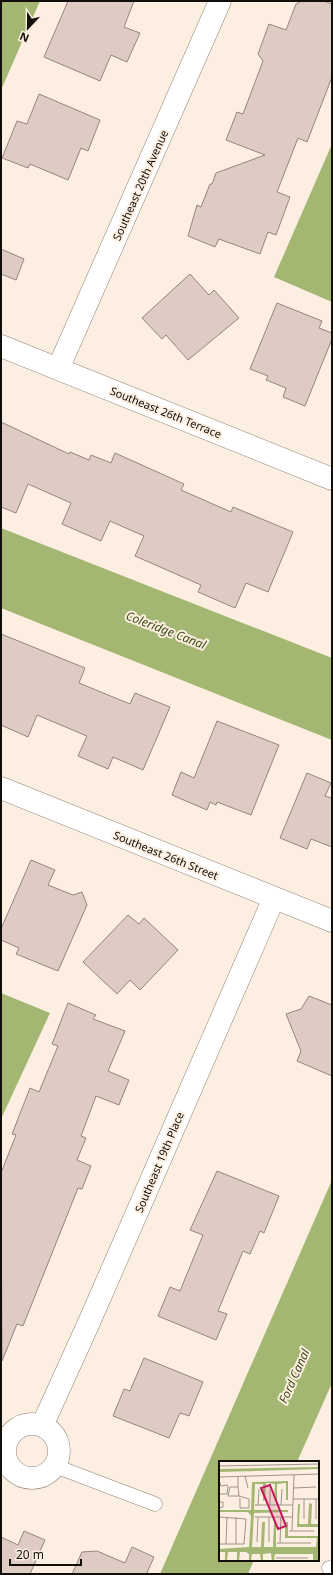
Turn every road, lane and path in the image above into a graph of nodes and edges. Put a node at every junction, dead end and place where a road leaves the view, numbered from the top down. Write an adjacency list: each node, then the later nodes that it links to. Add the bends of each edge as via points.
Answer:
1 (220, 1): 3 (street, Southeast 20th Avenue)
2 (1, 346): 3 (street, Southeast 26th Terrace)
3 (58, 369): 4 (street, Southeast 26th Terrace)
4 (332, 479)
5 (1, 788): 6 (street, Southeast 26th Street)
6 (274, 898): 7 (street, Southeast 26th Street); 8 (street, Southeast 19th Place)
7 (332, 921)
8 (42, 1426): 9 (street, via 25,1425); 10 (street, via 49,1430 59,1443 60,1451)
9 (4, 1441): 10 (street, via 8,1464 24,1478 42,1477)
10 (55, 1466): 11 (lane)
11 (155, 1504)

